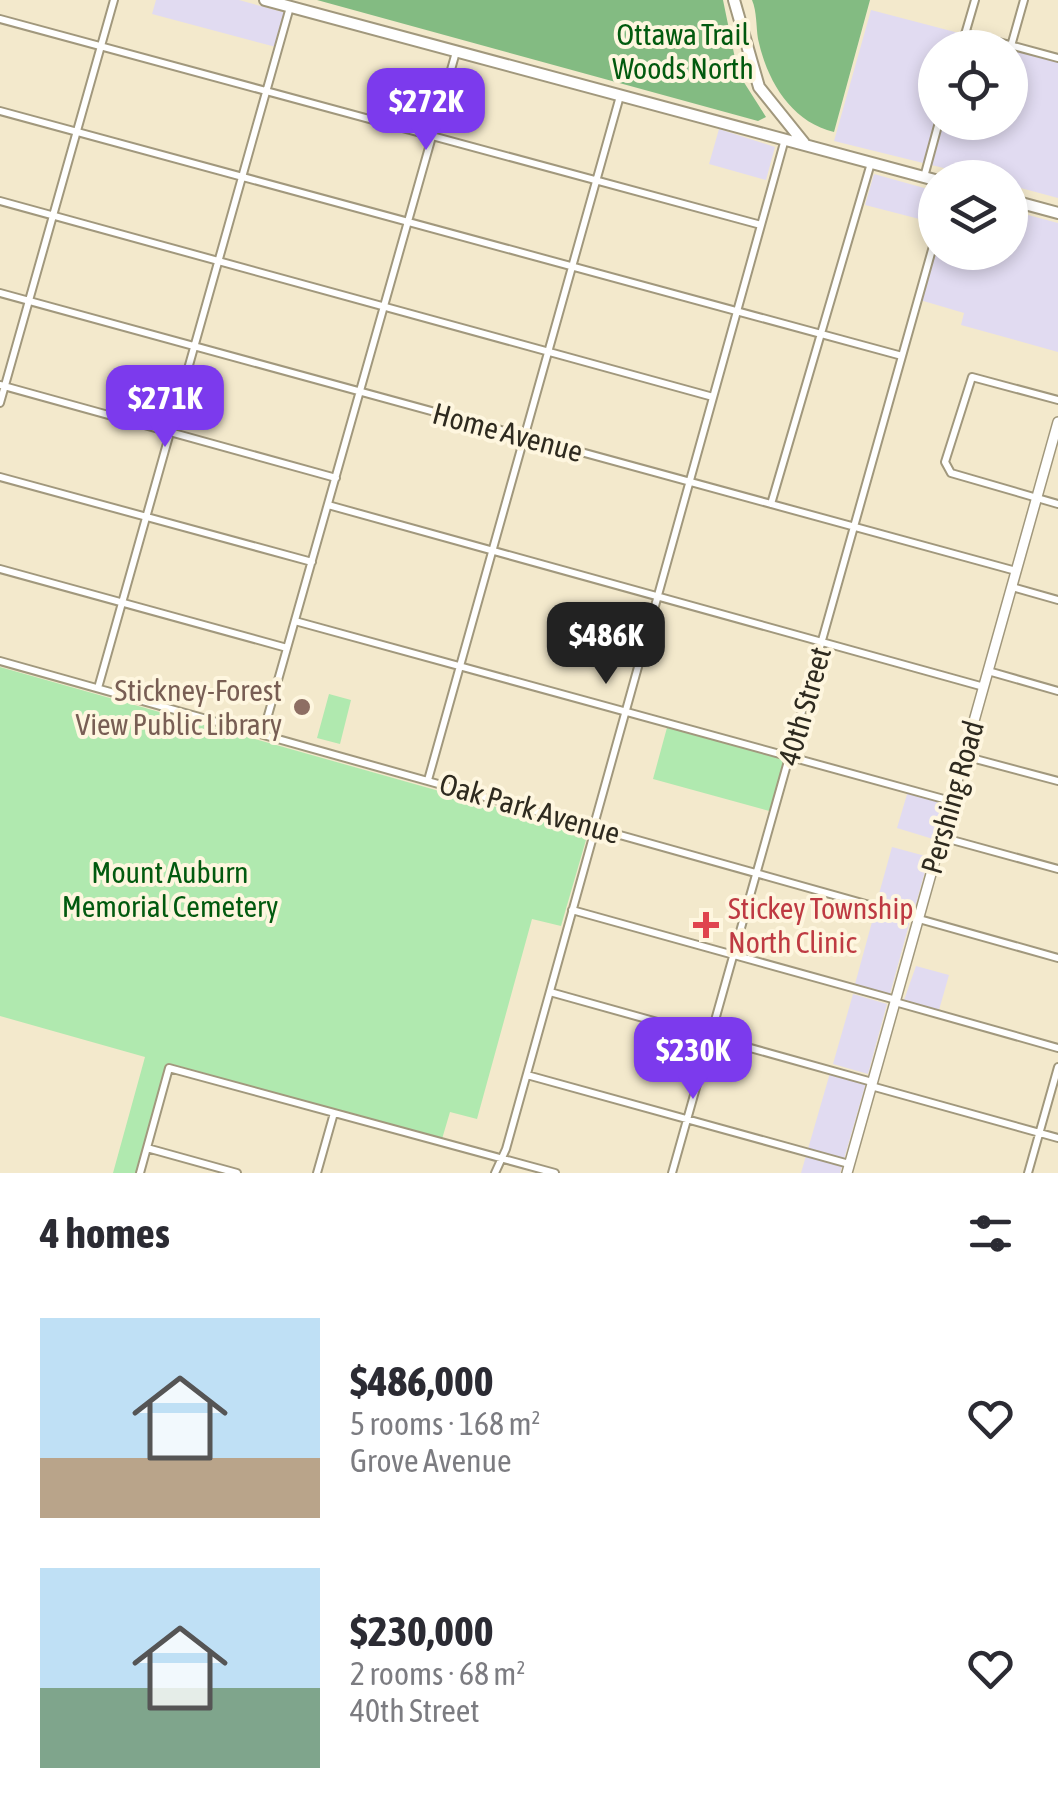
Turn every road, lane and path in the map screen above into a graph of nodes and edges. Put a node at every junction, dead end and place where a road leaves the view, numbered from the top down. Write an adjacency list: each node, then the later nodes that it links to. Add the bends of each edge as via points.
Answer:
1 (114, 0): 10 (street)
2 (265, 0): 6 (main road)
3 (734, 0): 16 (main road, via 751,66)
4 (974, 0): 8 (street)
5 (1024, 0): 9 (street)
6 (290, 7): 12 (main road); 14 (street)
7 (0, 19): 10 (street)
8 (966, 30)
9 (1016, 30)
10 (101, 46): 14 (street); 18 (street)
11 (1028, 50): 13 (street)
12 (456, 52): 15 (main road); 20 (street)
13 (1058, 58)
14 (266, 91): 20 (street); 24 (street)
15 (620, 96): 19 (main road); 26 (street)
16 (774, 110): 19 (main road); 22 (main road)
17 (0, 111): 18 (street)
18 (77, 132): 24 (street); 30 (street)
19 (760, 132): 21 (main road)
20 (432, 136): 26 (street); 31 (street)
21 (785, 139): 22 (main road); 32 (street)
22 (804, 144): 23 (main road)
23 (868, 162): 25 (main road); 40 (street)
24 (242, 176): 31 (street); 33 (street)
25 (918, 176)
26 (596, 181): 32 (street); 34 (street)
27 (0, 202): 30 (street)
28 (1028, 205): 29 (main road)
29 (1058, 213)
30 (53, 216): 33 (street); 37 (street)
31 (408, 222): 34 (street); 38 (street)
32 (761, 226): 39 (street)
33 (218, 261): 38 (street); 41 (street)
34 (572, 266): 39 (street); 42 (street)
35 (926, 270): 43 (street, 40th Street)
36 (0, 294): 37 (street, Home Avenue)
37 (29, 301): 41 (street, Home Avenue); 44 (street)
38 (384, 307): 42 (street); 45 (street)
39 (738, 311): 40 (street); 46 (street)
40 (820, 333): 43 (street); 56 (street)
41 (194, 346): 45 (street, Home Avenue); 50 (street)
42 (548, 352): 46 (street); 51 (street)
43 (902, 356): 60 (street, 40th Street)
44 (2, 386): 48 (street); 50 (street)
45 (360, 392): 51 (street, Home Avenue); 53 (street)
46 (714, 397): 54 (street)
47 (1058, 400): 55 (street, via 972,376 947,468)
48 (0, 403)
49 (1058, 422): 55 (main road, Pershing Road)
50 (170, 432): 53 (street); 59 (street)
51 (524, 437): 54 (street, Home Avenue); 61 (street)
52 (0, 477): 59 (street)
53 (336, 478): 58 (street)
54 (690, 482): 56 (street, Home Avenue); 66 (street)
55 (1037, 498): 57 (street); 64 (main road, Pershing Road)
56 (771, 504): 60 (street, Home Avenue)
57 (1058, 504)
58 (328, 506): 61 (street); 62 (street)
59 (146, 517): 62 (street); 68 (street)
60 (854, 527): 64 (street, Home Avenue); 70 (street, 40th Street)
61 (492, 551): 66 (street); 73 (street)
62 (312, 562): 69 (street)
63 (0, 568): 68 (street)
64 (1016, 571): 65 (main road, Pershing Road)
65 (1012, 587): 67 (street); 74 (main road, Pershing Road)
66 (658, 597): 70 (street); 78 (street)
67 (1058, 600)
68 (122, 603): 71 (street); 76 (street)
69 (295, 620): 71 (street); 73 (street)
70 (822, 642): 75 (street); 81 (street, 40th Street)
71 (288, 648): 79 (street)
72 (0, 661): 76 (street, Oak Park Avenue)
73 (460, 666): 78 (street); 82 (street)
74 (988, 671): 75 (main road, Pershing Road); 77 (street)
75 (984, 687): 80 (main road, Pershing Road)
76 (98, 688): 79 (street, Oak Park Avenue)
77 (1058, 690)
78 (626, 712): 81 (street); 85 (street)
79 (263, 733): 82 (street, Oak Park Avenue)
80 (964, 756): 83 (street); 84 (main road, Pershing Road)
81 (790, 757): 84 (street); 88 (street, 40th Street)
82 (428, 780): 85 (street, Oak Park Avenue)
83 (1058, 781)
84 (952, 802): 86 (main road, Pershing Road)
85 (595, 826): 88 (street, Oak Park Avenue); 89 (street)
86 (941, 837): 87 (street); 90 (main road, Pershing Road)
87 (1058, 869)
88 (757, 872): 90 (street, Oak Park Avenue); 91 (street, 40th Street)
89 (572, 910): 91 (street); 93 (street)
90 (918, 918): 92 (street, Oak Park Avenue); 94 (main road, Pershing Road)
91 (734, 954): 94 (street); 95 (street, 40th Street)
92 (1058, 958)
93 (550, 992): 95 (street); 98 (street)
94 (895, 1001): 96 (street); 99 (main road, Pershing Road)
95 (710, 1037): 99 (street); 101 (street, 40th Street)
96 (1058, 1048)
97 (1058, 1067): 102 (street)
98 (527, 1075): 101 (street); 105 (street)
99 (872, 1084): 102 (street); 106 (main road, Pershing Road)
100 (334, 1114): 104 (street, via 170,1068); 105 (street); 109 (street)
101 (687, 1119): 106 (street); 112 (street, 40th Street)
102 (1040, 1132): 103 (street); 113 (street)
103 (1058, 1138)
104 (147, 1148): 107 (street); 108 (street)
105 (501, 1159): 110 (street); 111 (street)
106 (848, 1169)
107 (140, 1173)
108 (237, 1173)
109 (317, 1173)
110 (495, 1173)
111 (555, 1173)
112 (672, 1173)
113 (1028, 1173)

